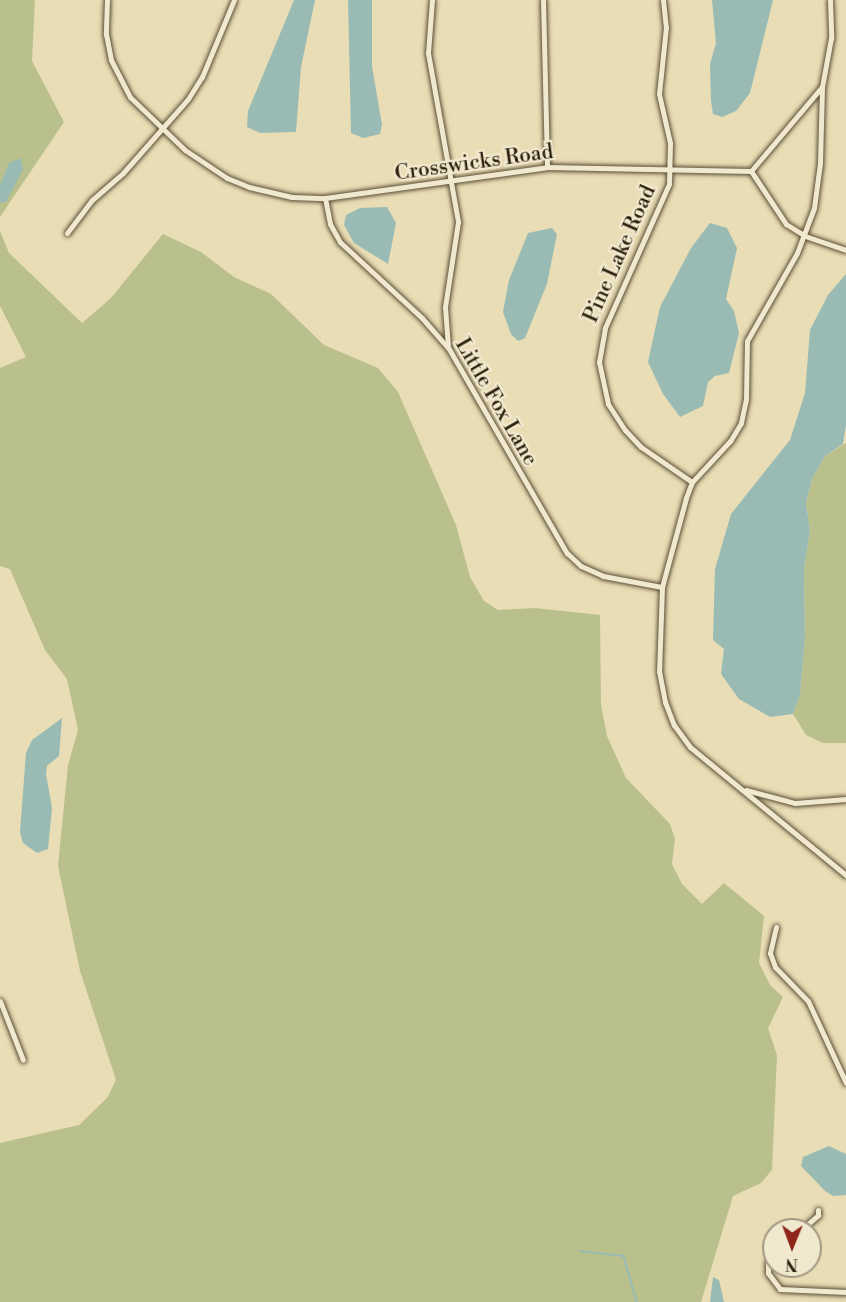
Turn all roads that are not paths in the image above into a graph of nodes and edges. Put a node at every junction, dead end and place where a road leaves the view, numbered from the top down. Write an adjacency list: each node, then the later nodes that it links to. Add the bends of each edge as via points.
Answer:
1 (107, 0): 8 (street, Crosswicks Road, via 106,34 116,73 139,108)
2 (234, 0): 8 (street, via 202,77)
3 (432, 0): 12 (street, via 428,53)
4 (543, 0): 9 (street)
5 (663, 0): 10 (street, Pine Lake Road, via 666,27 659,94 670,143)
6 (830, 0): 7 (street, via 831,38)
7 (822, 87): 11 (street); 15 (street, via 819,182)
8 (163, 130): 13 (street, Crosswicks Road, via 226,178 271,193); 14 (street, via 92,200)
9 (547, 167): 10 (street, Crosswicks Road); 12 (street, Crosswicks Road)
10 (670, 169): 11 (street, Crosswicks Road); 18 (street, Pine Lake Road, via 664,201 605,328 598,362 608,404 625,430 641,447)
11 (751, 171): 15 (street, via 786,224)
12 (452, 182): 13 (street, Crosswicks Road); 17 (street, via 458,222 445,307)
13 (325, 198): 17 (street, Little Fox Lane, via 330,224 340,242 422,318)
14 (67, 233)
15 (805, 236): 16 (street); 18 (street, via 747,341 743,361 746,399 737,431)
16 (846, 250)
17 (449, 349): 19 (street, Little Fox Lane, via 567,553 581,566 603,576)
18 (692, 482): 19 (street)
19 (662, 587): 20 (street, via 659,671 664,702 690,747)
20 (746, 789): 21 (street, via 795,803); 22 (street, via 759,805)
21 (846, 799)
22 (846, 875)
23 (776, 927): 26 (street, via 770,953 775,967 808,1001)
24 (0, 1001): 25 (street)
25 (23, 1060)
26 (846, 1083)
27 (818, 1210): 28 (street)
28 (815, 1218)
29 (772, 1278): 30 (street, via 780,1289)
30 (846, 1292)

